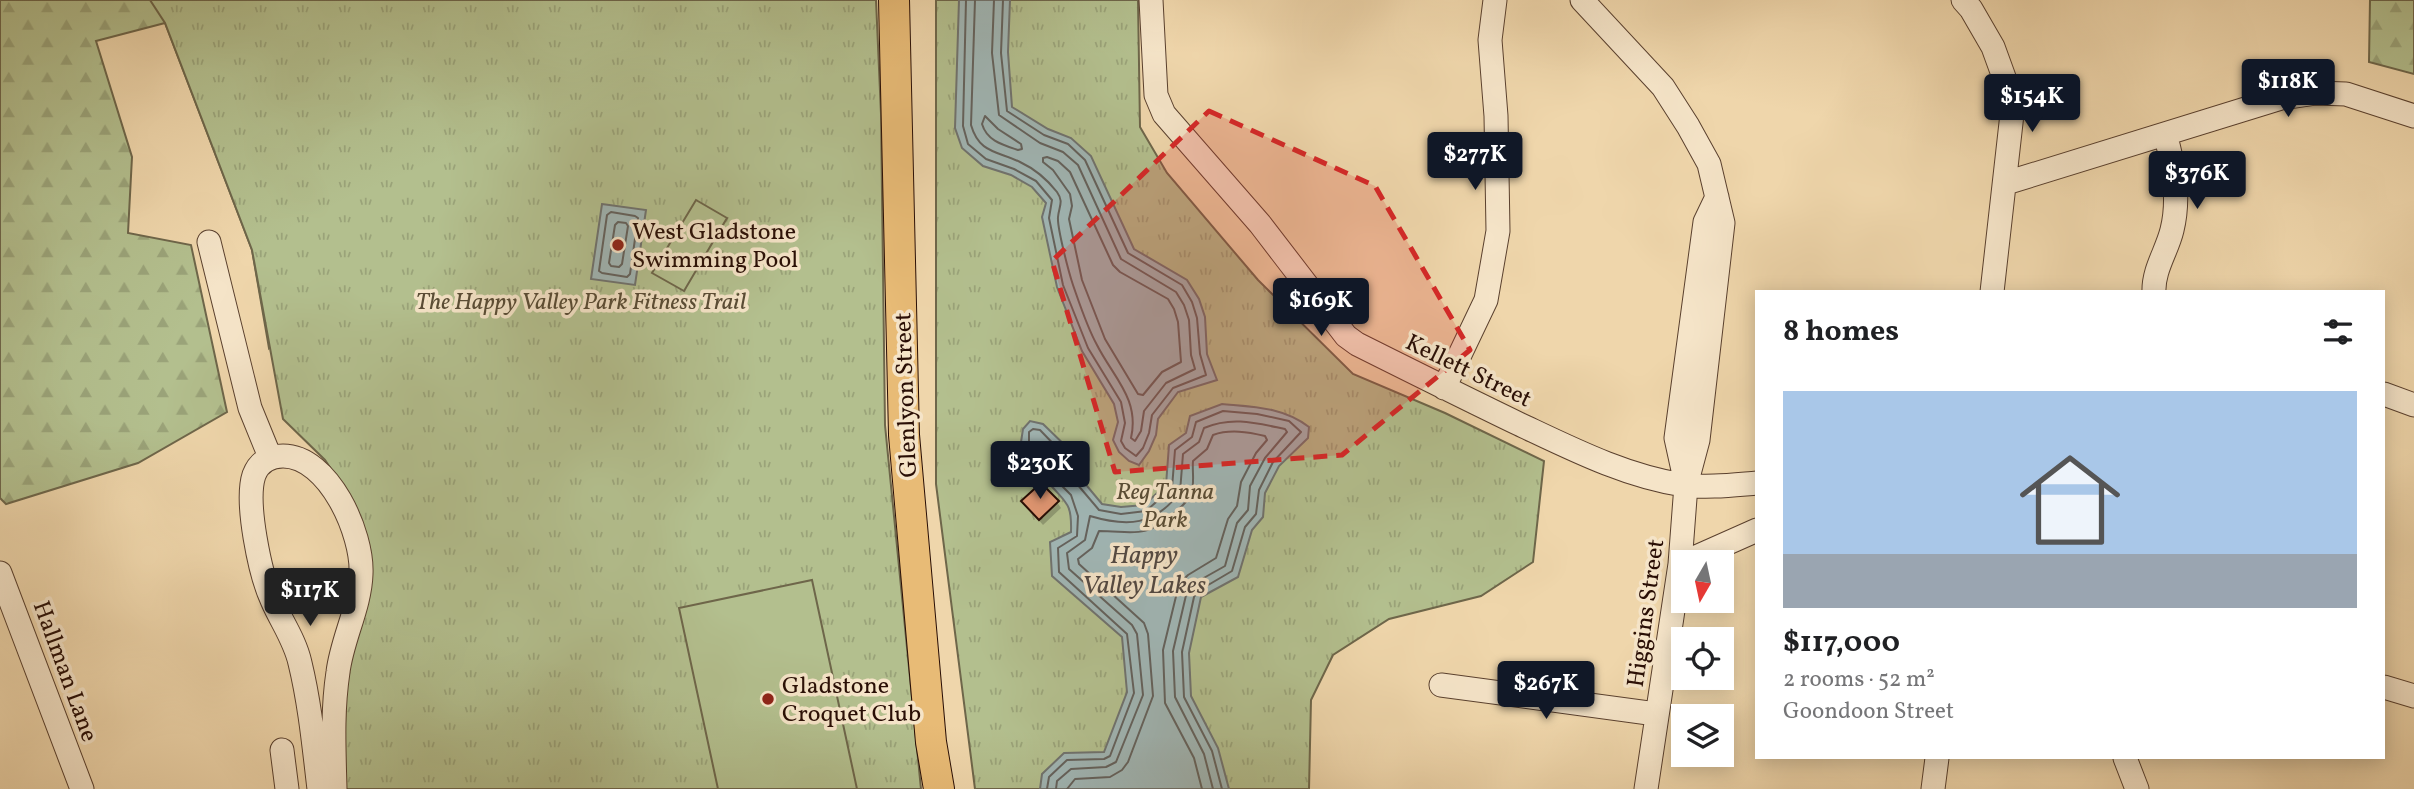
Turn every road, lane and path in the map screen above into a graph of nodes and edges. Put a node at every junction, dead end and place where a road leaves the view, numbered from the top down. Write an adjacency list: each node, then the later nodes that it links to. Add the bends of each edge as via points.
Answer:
1 (894, 0): 34 (main road, Glenlyon Street, via 904,435)
2 (1151, 0): 12 (street, Kellett Street, via 1156,95 1164,114 1260,224 1346,336)
3 (1494, 0): 12 (street, via 1490,40 1498,231 1486,300)
4 (1582, 0): 17 (street, Higgins Street, via 1663,87 1709,163 1723,223 1698,440)
5 (1963, 0): 8 (street, via 1993,47 2005,80 2012,114)
6 (2414, 116): 7 (street, via 2346,94 2316,93 2281,98)
7 (2165, 134): 8 (street); 11 (street, via 2174,164 2175,208)
8 (2006, 183): 10 (street)
9 (209, 242): 15 (street, via 250,408)
10 (1992, 290)
11 (2154, 290)
12 (1444, 388): 17 (street, Kellett Street, via 1622,470)
13 (2385, 394): 14 (street)
14 (2414, 405)
15 (270, 457): 32 (street, via 255,475 253,523 271,599 300,661); 33 (street, via 301,458 325,478 348,517 360,555 357,598 338,670 333,717)
16 (1755, 483): 17 (street, Kellett Street)
17 (1686, 485): 19 (street, Higgins Street)
18 (1755, 531): 20 (street)
19 (1684, 550)
20 (1712, 550)
21 (0, 573): 30 (street, Hallman Lane)
22 (1674, 613): 26 (street, Higgins Street)
23 (1441, 685): 26 (street)
24 (2385, 687): 25 (street)
25 (2414, 696)
26 (1656, 714): 35 (street, Higgins Street)
27 (282, 750): 31 (street)
28 (1937, 759): 36 (street)
29 (2125, 759): 37 (street)
30 (82, 789)
31 (288, 789)
32 (319, 789)
33 (335, 789)
34 (939, 789)
35 (1646, 789)
36 (1933, 789)
37 (2137, 789)

